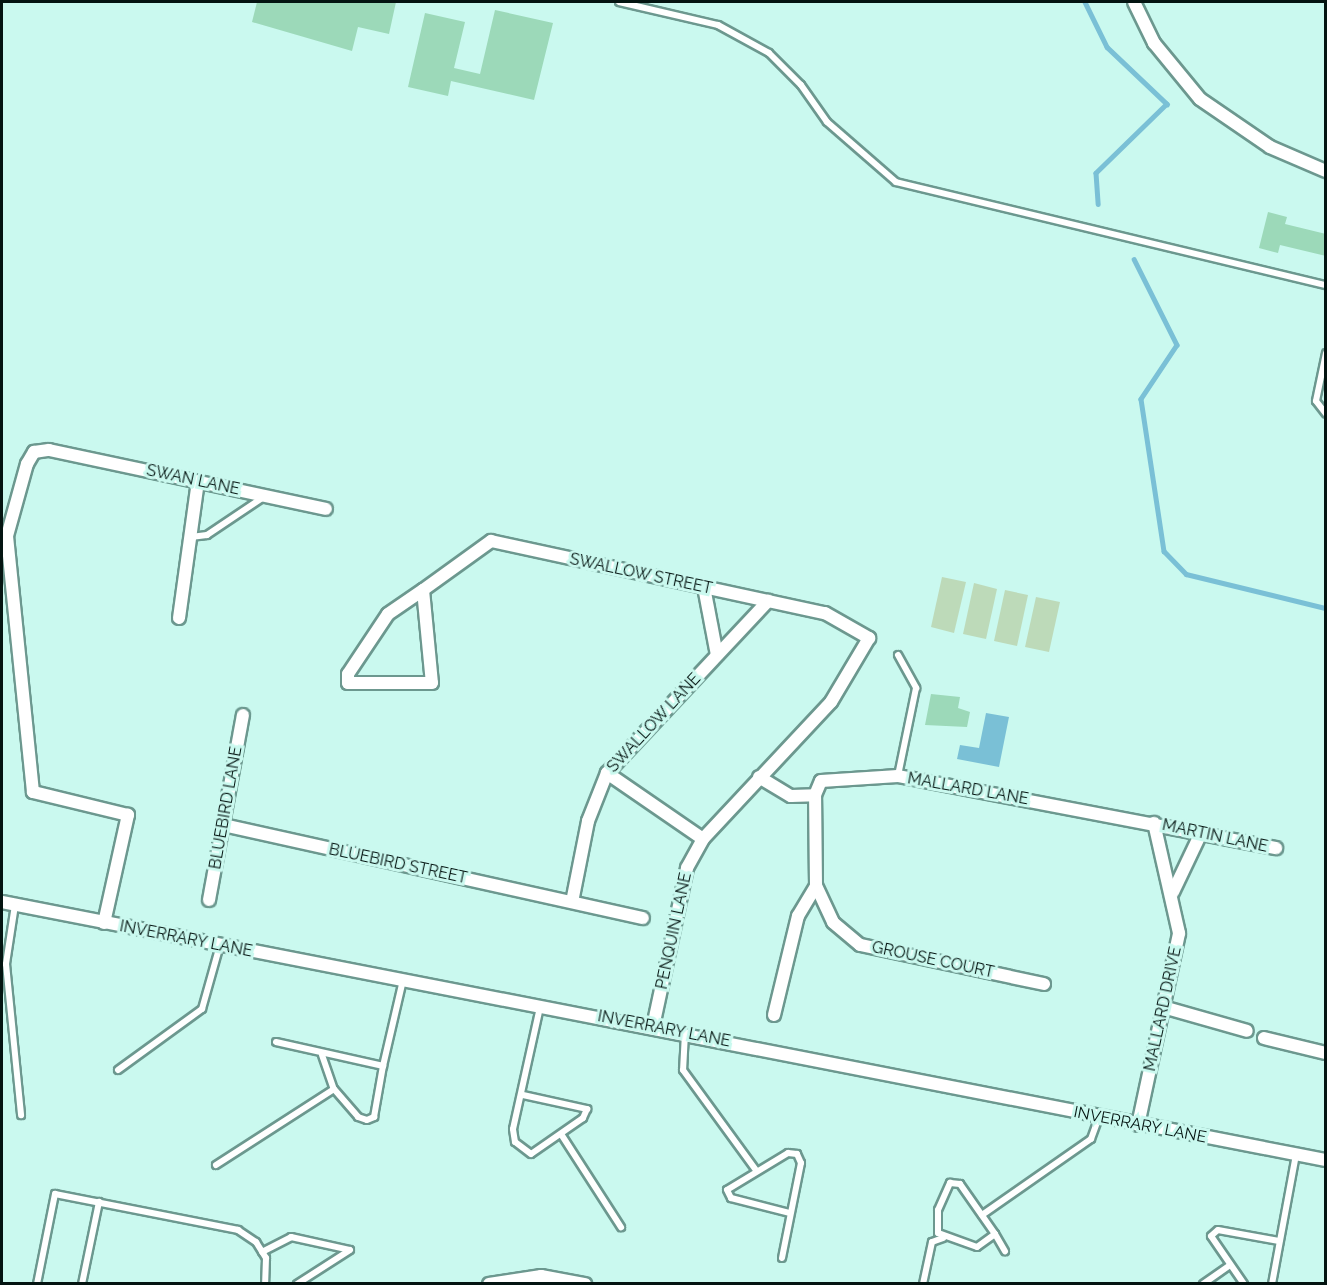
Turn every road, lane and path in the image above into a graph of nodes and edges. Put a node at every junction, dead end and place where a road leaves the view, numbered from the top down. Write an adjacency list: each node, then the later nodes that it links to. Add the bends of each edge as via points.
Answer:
1 (619, 2): 4 (lane, via 718,25 769,53 801,85 827,122 896,182)
2 (1134, 2): 3 (street, via 1154,43 1200,99 1270,147)
3 (1326, 171)
4 (1326, 285)
5 (1326, 353): 6 (lane, via 1316,401)
6 (1326, 414)
7 (198, 481): 8 (street, SWAN LANE); 10 (street); 35 (street, SWAN LANE, via 60,452 34,452 27,464 8,536 33,792 128,815)
8 (266, 496): 9 (street, SWAN LANE); 10 (lane, via 207,535)
9 (326, 509)
10 (190, 537): 14 (street)
11 (704, 587): 12 (street, SWALLOW STREET, via 491,541); 13 (street, SWALLOW STREET); 17 (street)
12 (423, 590): 12 (street, SWALLOW STREET, via 388,614 348,674 348,683 432,683)
13 (768, 601): 15 (street, SWALLOW STREET, via 825,613); 17 (street, SWALLOW LANE)
14 (179, 618)
15 (868, 638): 21 (street, PENQUIN LANE, via 831,702)
16 (898, 655): 20 (lane, via 911,670 916,688)
17 (717, 656): 19 (street, SWALLOW LANE)
18 (243, 715): 24 (street, BLUEBIRD LANE)
19 (607, 773): 26 (street); 32 (street, SWALLOW LANE, via 588,821)
20 (898, 776): 22 (street, MALLARD LANE, via 821,781); 23 (street, MALLARD LANE)
21 (759, 777): 22 (street, via 791,796); 26 (street, PENQUIN LANE)
22 (815, 795): 28 (street)
23 (1154, 823): 25 (street, MARTIN LANE); 29 (street, MALLARD DRIVE)
24 (223, 825): 30 (street, BLUEBIRD LANE); 32 (street, BLUEBIRD STREET)
25 (1201, 833): 27 (street, MARTIN LANE); 29 (street)
26 (703, 839): 42 (street, PENQUIN LANE, via 687,868)
27 (1276, 848)
28 (816, 886): 38 (street, GROUSE COURT, via 833,922 860,945); 41 (street, via 798,916)
29 (1173, 892): 40 (street, MALLARD DRIVE, via 1179,933)
30 (209, 900)
31 (2, 902): 33 (street, INVERRARY LANE)
32 (572, 902): 34 (street, BLUEBIRD STREET)
33 (15, 905): 35 (street, INVERRARY LANE); 53 (lane, via 6,964)
34 (643, 918)
35 (104, 923): 36 (street, INVERRARY LANE)
36 (220, 945): 37 (street, INVERRARY LANE); 50 (lane, via 202,1010)
37 (403, 981): 39 (street, INVERRARY LANE); 49 (lane)
38 (1044, 984)
39 (540, 1006): 42 (street, INVERRARY LANE); 52 (lane)
40 (1163, 1007): 43 (street); 55 (street, MALLARD DRIVE)
41 (774, 1015)
42 (654, 1027): 44 (street, INVERRARY LANE)
43 (1247, 1031)
44 (685, 1033): 54 (street, INVERRARY LANE); 60 (lane, via 683,1070)
45 (1264, 1038): 47 (street)
46 (276, 1042): 48 (lane)
47 (1326, 1053)
48 (322, 1055): 49 (lane); 51 (lane)
49 (383, 1066): 51 (lane, via 374,1117 358,1117)
50 (118, 1070)
51 (334, 1089): 59 (lane)
52 (523, 1095): 56 (lane, via 582,1104 587,1109 583,1118); 56 (lane, via 513,1129 515,1142 531,1154)
53 (21, 1115)
54 (1100, 1117): 55 (street, INVERRARY LANE); 63 (lane, via 1091,1139)
55 (1138, 1125): 57 (street, INVERRARY LANE)
56 (561, 1134): 64 (lane)
57 (1296, 1154): 58 (street, INVERRARY LANE); 67 (lane)
58 (1326, 1160)
59 (216, 1165)
60 (756, 1170): 62 (lane, via 734,1181 727,1190 731,1198); 62 (lane, via 788,1152 797,1154 801,1163)
61 (99, 1202): 69 (lane, via 238,1230); 72 (lane, via 52,1195); 73 (lane)
62 (790, 1213): 70 (lane)
63 (982, 1215): 65 (lane); 66 (lane, via 960,1184 950,1183 935,1224)
64 (621, 1227)
65 (994, 1234): 66 (lane, via 976,1247); 68 (lane)
66 (946, 1239): 78 (lane, via 932,1242)
67 (1279, 1241): 71 (lane, via 1218,1230 1211,1236); 81 (lane)
68 (1005, 1251)
69 (262, 1252): 74 (lane); 75 (lane, via 291,1237 350,1250)
70 (782, 1258)
71 (1229, 1266): 79 (lane); 80 (lane)
72 (37, 1284)
73 (82, 1284)
74 (265, 1284)
75 (297, 1284)
76 (489, 1284): 77 (street, via 541,1276)
77 (585, 1284)
78 (922, 1284)
79 (1203, 1284)
80 (1244, 1284)
81 (1272, 1284)

